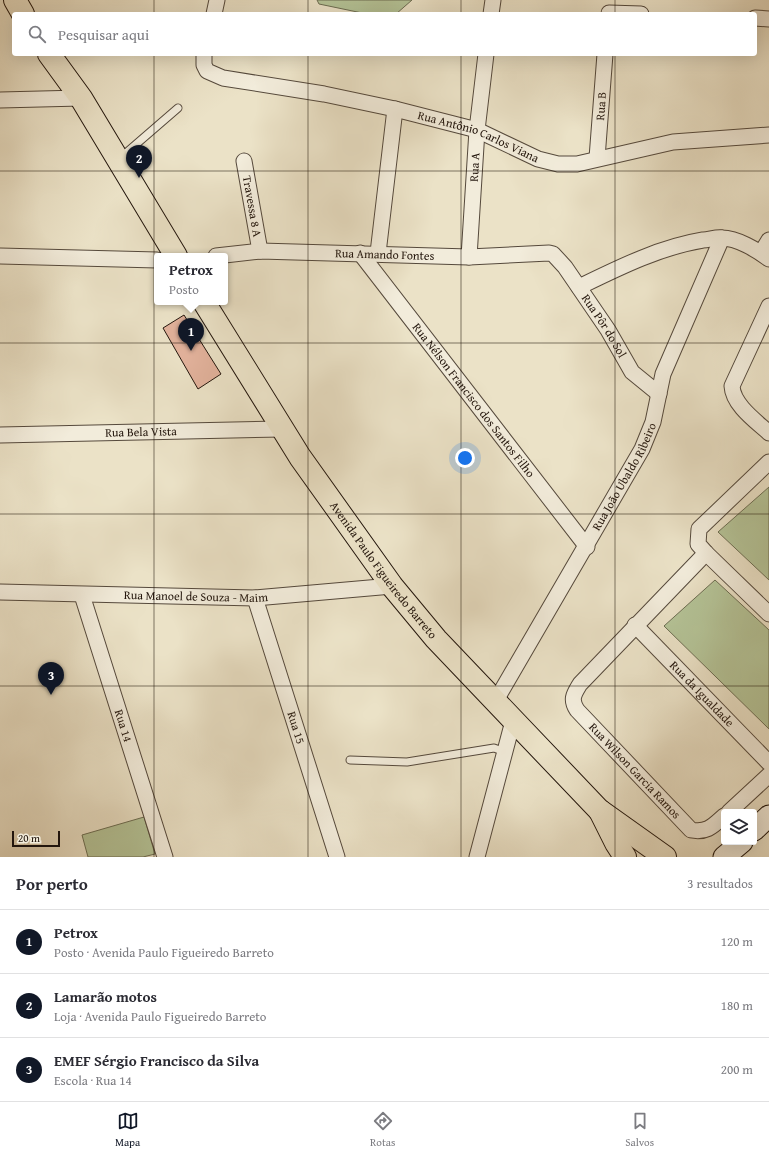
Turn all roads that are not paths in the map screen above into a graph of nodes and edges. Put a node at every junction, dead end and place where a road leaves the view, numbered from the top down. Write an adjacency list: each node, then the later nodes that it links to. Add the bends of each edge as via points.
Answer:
1 (14, 0): 5 (main road)
2 (217, 0): 6 (street)
3 (493, 0): 7 (street)
4 (609, 9): 8 (street)
5 (22, 12)
6 (214, 12)
7 (491, 12)
8 (628, 12)
9 (757, 18): 10 (street)
10 (769, 19)
11 (50, 56): 15 (main road)
12 (204, 56): 18 (street, Rua Antônio Carlos Viana, via 207,71 223,78 324,94)
13 (486, 56): 19 (street, Rua A)
14 (606, 56): 21 (street, Rua B)
15 (81, 98): 16 (street); 22 (main road)
16 (0, 100)
17 (178, 108): 22 (lane)
18 (395, 109): 19 (street, Rua Antônio Carlos Viana); 29 (street)
19 (477, 130): 21 (street, Rua Antônio Carlos Viana, via 547,162 567,165); 34 (street, Rua A)
20 (769, 135): 21 (street, Rua Antônio Carlos Viana, via 673,142)
21 (597, 158)
22 (118, 160): 27 (main road)
23 (244, 161): 26 (street, Travessa 8 A)
24 (722, 238): 33 (street); 36 (street, via 693,242 667,250 618,268); 39 (street, Rua João Ubaldo Ribeiro, via 663,374)
25 (769, 240): 33 (street)
26 (260, 251): 28 (street, Rua Amando Fontes); 31 (street, Rua Amando Fontes)
27 (174, 253)
28 (360, 253): 29 (street, Rua Amando Fontes); 44 (street, Rua Nélson Francisco dos Santos Filho)
29 (378, 253): 34 (street, Rua Amando Fontes)
30 (554, 254): 34 (street, Rua Amando Fontes); 36 (street, Rua Pôr do Sol)
31 (228, 255)
32 (0, 256): 35 (street)
33 (765, 256)
34 (469, 257)
35 (154, 260)
36 (579, 287): 39 (street, Rua Pôr do Sol, via 632,372)
37 (206, 305): 40 (main road, Avenida Paulo Figueiredo Barreto)
38 (769, 306): 41 (street, via 732,386 732,394 737,402)
39 (659, 394): 44 (street, Rua João Ubaldo Ribeiro, via 653,422 642,449)
40 (282, 429): 42 (street, Rua Bela Vista); 46 (main road, Avenida Paulo Figueiredo Barreto)
41 (769, 434)
42 (0, 435)
43 (769, 462): 45 (street, via 699,529 698,544)
44 (587, 547): 52 (street, Rua João Ubaldo Ribeiro)
45 (706, 553): 50 (street); 51 (street)
46 (392, 586): 49 (street, Rua Manoel de Souza - Maim); 52 (main road, Avenida Paulo Figueiredo Barreto, via 445,649)
47 (0, 592): 48 (street, Rua Manoel de Souza - Maim)
48 (82, 595): 49 (street, Rua Manoel de Souza - Maim); 64 (street, Rua 14)
49 (255, 598): 65 (street, Rua 15)
50 (769, 614)
51 (635, 625): 56 (street, Rua da Igualdade); 61 (street, Rua Wilson Garcia Ramos, via 580,684 573,695 572,703 692,830 701,832)
52 (495, 702): 53 (main road, Avenida Paulo Figueiredo Barreto)
53 (513, 721): 54 (street); 59 (main road, Avenida Paulo Figueiredo Barreto)
54 (505, 752): 55 (lane, via 494,748 481,749 407,762); 66 (street)
55 (350, 760)
56 (769, 763)
57 (769, 776): 58 (street)
58 (732, 809)
59 (599, 810): 67 (main road, Avenida Paulo Figueiredo Barreto); 68 (main road, Avenida Paulo Figueiredo Barreto)
60 (769, 816): 62 (main road)
61 (721, 819)
62 (757, 827)
63 (738, 845): 69 (main road)
64 (165, 857)
65 (337, 857)
66 (477, 857)
67 (625, 857)
68 (665, 857)
69 (724, 857)

